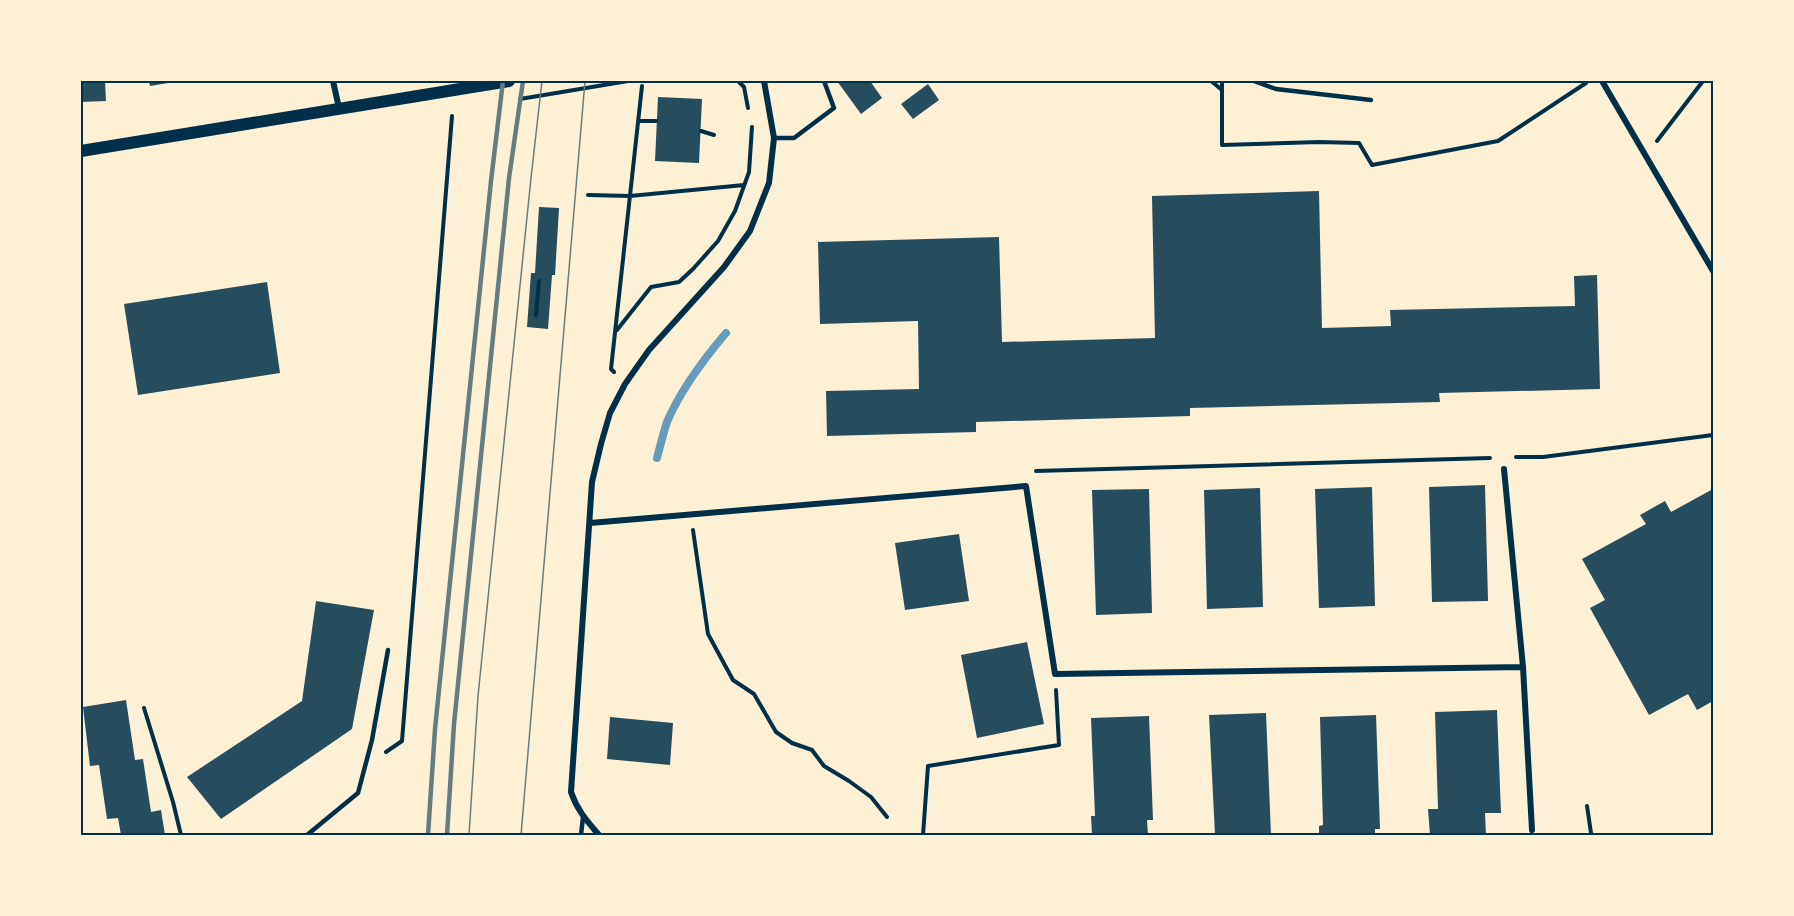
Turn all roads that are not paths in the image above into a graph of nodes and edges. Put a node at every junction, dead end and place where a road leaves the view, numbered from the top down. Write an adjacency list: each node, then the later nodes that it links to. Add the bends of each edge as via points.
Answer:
1 (333, 81): 8 (street)
2 (509, 81): 8 (main road)
3 (764, 81): 9 (street)
4 (824, 81): 9 (lane, via 834,108 794,138)
5 (1254, 81): 7 (lane, via 1276,89)
6 (1602, 81): 11 (street)
7 (1371, 100)
8 (339, 108): 10 (main road)
9 (774, 138): 13 (street, via 769,183 750,231 724,267 649,350 610,413 592,482)
10 (81, 152)
11 (1713, 271)
12 (1504, 469): 15 (street)
13 (590, 524): 15 (street, via 1026,486 1056,674); 16 (street, via 572,792)
14 (388, 650): 18 (lane, via 358,794)
15 (1523, 667): 17 (street)
16 (583, 817): 19 (lane); 20 (street)
17 (1532, 830)
18 (307, 835)
19 (581, 835)
20 (599, 835)

